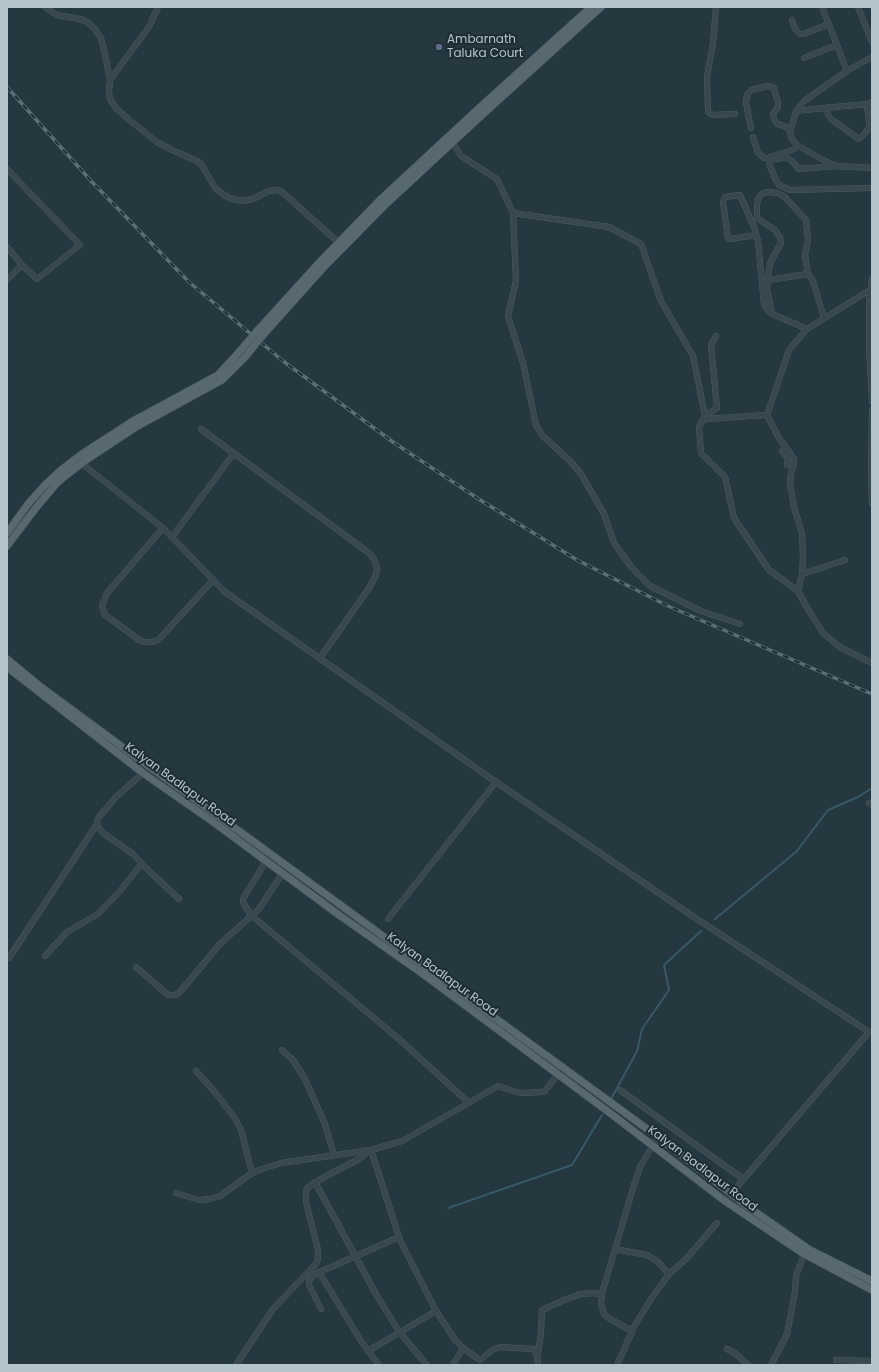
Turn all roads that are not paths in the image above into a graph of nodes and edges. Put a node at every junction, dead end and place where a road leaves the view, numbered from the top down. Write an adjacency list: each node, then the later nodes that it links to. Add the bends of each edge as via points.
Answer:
1 (45, 7): 15 (street, via 57,15 80,18 94,28 101,38)
2 (158, 7): 15 (street, via 149,27)
3 (591, 7): 24 (main road)
4 (601, 7): 24 (main road)
5 (716, 7): 19 (street, via 707,77 708,112 714,115)
6 (822, 7): 9 (street)
7 (858, 7): 10 (street)
8 (792, 20): 9 (street, via 800,34)
9 (829, 24): 11 (street)
10 (872, 42)
11 (837, 45): 13 (street); 14 (street)
12 (872, 57): 14 (street)
13 (804, 58)
14 (847, 70): 18 (street, via 804,101)
15 (110, 80): 32 (street, via 109,95 116,108 157,142 201,164 216,189 224,195 243,201 269,191 281,191)
16 (870, 103): 17 (street); 20 (street, via 867,111)
17 (824, 108): 18 (street); 20 (street, via 831,119 859,139)
18 (796, 111): 22 (street)
19 (735, 114)
20 (871, 123)
21 (751, 128): 22 (street, via 747,95 751,90 768,86 774,88 778,103 773,114 774,119 776,123 788,128)
22 (790, 134): 25 (street)
23 (753, 137): 25 (street, via 758,152 764,158 789,151)
24 (450, 140): 30 (street, via 461,156 497,179); 32 (main road, via 380,200); 44 (main road)
25 (797, 145): 26 (street)
26 (836, 166): 27 (street); 29 (street, via 799,168 786,157 770,160 779,185 790,190)
27 (872, 168)
28 (7, 169): 34 (street, via 80,245 37,279)
29 (872, 188)
30 (513, 213): 49 (street, via 609,227 641,244 661,301 692,356); 65 (street, via 516,281 508,316 523,363 536,425 542,435 580,474 604,514 614,543 632,568 650,586 700,610)
31 (756, 236): 31 (street, via 728,238 723,202 725,197 740,195); 41 (street, via 764,304)
32 (338, 242): 44 (main road)
33 (7, 247): 34 (street)
34 (22, 265): 36 (street)
35 (808, 274): 37 (street); 37 (street, via 805,255 808,240 806,220 784,196 763,193 757,204 757,218 775,230 781,243 771,261); 42 (street)
36 (7, 280)
37 (768, 280): 41 (street, via 767,289)
38 (872, 280): 39 (street)
39 (870, 290): 40 (street); 42 (street)
40 (870, 301): 46 (street)
41 (772, 314): 43 (street)
42 (824, 318): 43 (street)
43 (807, 329): 48 (street, via 789,350)
44 (260, 333): 54 (main road, bridge, via 231,372 213,386)
45 (716, 336): 49 (street, via 711,345 717,408)
46 (872, 401)
47 (872, 410): 56 (street)
48 (767, 414): 49 (street); 52 (street)
49 (704, 417): 64 (street, via 699,428 701,453 725,478 734,518 769,570)
50 (201, 429): 53 (street)
51 (776, 450): 52 (street)
52 (785, 451): 55 (street); 62 (street, via 794,459 790,484 802,534)
53 (234, 453): 59 (street); 66 (street, via 374,559 376,574 369,588)
54 (79, 461): 57 (street); 58 (main road, via 45,485); 60 (main road, via 34,509)
55 (787, 464)
56 (872, 504)
57 (163, 528): 59 (street); 63 (street, via 107,593 102,606 105,615 138,639 151,642 160,637)
58 (7, 533)
59 (172, 537): 63 (street)
60 (7, 546)
61 (845, 560): 62 (street)
62 (802, 574): 64 (street)
63 (213, 580): 66 (street, via 225,592)
64 (798, 591): 68 (street, via 823,633 840,647)
65 (740, 624)
66 (320, 658): 73 (street)
67 (7, 659): 70 (main road, Kalyan Badlapur Road)
68 (872, 663)
69 (7, 667): 71 (main road, Kalyan Badlapur Road)
70 (120, 745): 71 (main road); 75 (main road, Kalyan Badlapur Road)
71 (116, 752): 72 (main road, Kalyan Badlapur Road)
72 (143, 773): 74 (street, via 116,797 99,817); 75 (main road, Kalyan Badlapur Road)
73 (496, 782): 82 (street); 87 (street, via 691,915)
74 (97, 824): 76 (street); 84 (street)
75 (268, 857): 77 (main road, Kalyan Badlapur Road); 78 (main road, Kalyan Badlapur Road); 81 (street, via 243,899 244,906)
76 (142, 863): 79 (street); 83 (street, via 101,911 67,932)
77 (282, 874): 80 (main road, Kalyan Badlapur Road); 81 (street, via 267,899)
78 (327, 895): 80 (main road); 86 (main road, Kalyan Badlapur Road)
79 (179, 899)
80 (322, 903): 86 (main road, Kalyan Badlapur Road)
81 (252, 916): 85 (street, via 220,944 176,995 168,995); 93 (street, via 399,1039)
82 (388, 919)
83 (45, 956)
84 (9, 958)
85 (136, 967)
86 (458, 995): 89 (main road, Kalyan Badlapur Road); 91 (main road, Kalyan Badlapur Road)
87 (871, 1031): 101 (street)
88 (282, 1050): 99 (street, via 293,1060 304,1077 325,1124)
89 (563, 1068): 91 (street); 94 (main road, Kalyan Badlapur Road)
90 (196, 1072): 100 (street, via 236,1120)
91 (558, 1075): 93 (street, via 544,1092 520,1093 498,1086); 95 (main road, Kalyan Badlapur Road)
92 (620, 1090): 101 (street)
93 (468, 1103): 98 (street, via 402,1141)
94 (614, 1106): 95 (main road); 96 (main road, Kalyan Badlapur Road)
95 (610, 1113): 97 (main road, Kalyan Badlapur Road)
96 (658, 1137): 97 (street); 104 (main road, Kalyan Badlapur Road)
97 (653, 1145): 105 (main road, Kalyan Badlapur Road); 108 (street, via 641,1165)
98 (370, 1150): 99 (street); 102 (street, via 361,1158); 107 (street)
99 (334, 1155): 100 (street, via 281,1163)
100 (252, 1173): 103 (street, via 220,1196 210,1199 199,1200)
101 (743, 1179): 104 (street)
102 (315, 1182): 110 (street); 127 (street, via 307,1188 306,1202 318,1250 316,1264 273,1309)
103 (176, 1193)
104 (731, 1194): 105 (street); 109 (main road, Kalyan Badlapur Road)
105 (725, 1201): 109 (main road, Kalyan Badlapur Road)
106 (717, 1223): 112 (street, via 687,1258)
107 (399, 1237): 110 (street); 117 (street)
108 (615, 1249): 112 (street, via 647,1255); 115 (street)
109 (806, 1251): 113 (main road, Kalyan Badlapur Road); 114 (main road, Kalyan Badlapur Road); 134 (street, via 796,1276 787,1334)
110 (356, 1257): 111 (street); 119 (street, via 376,1296)
111 (319, 1272): 116 (street, via 309,1281); 122 (street)
112 (669, 1274): 118 (street, via 651,1298)
113 (872, 1281)
114 (872, 1290)
115 (602, 1295): 118 (street, via 604,1314); 123 (street, via 580,1294 542,1310)
116 (321, 1309)
117 (436, 1311): 119 (street); 120 (street)
118 (632, 1331): 132 (street)
119 (400, 1333): 122 (street); 129 (street)
120 (463, 1348): 126 (street); 130 (street)
121 (727, 1349): 133 (street)
122 (368, 1351): 128 (street)
123 (538, 1355): 126 (street, via 534,1349 506,1346 494,1350); 131 (street)
124 (836, 1360): 125 (street)
125 (872, 1361)
126 (479, 1363)
127 (236, 1365)
128 (379, 1365)
129 (427, 1365)
130 (453, 1365)
131 (538, 1365)
132 (617, 1365)
133 (748, 1365)
134 (771, 1365)

